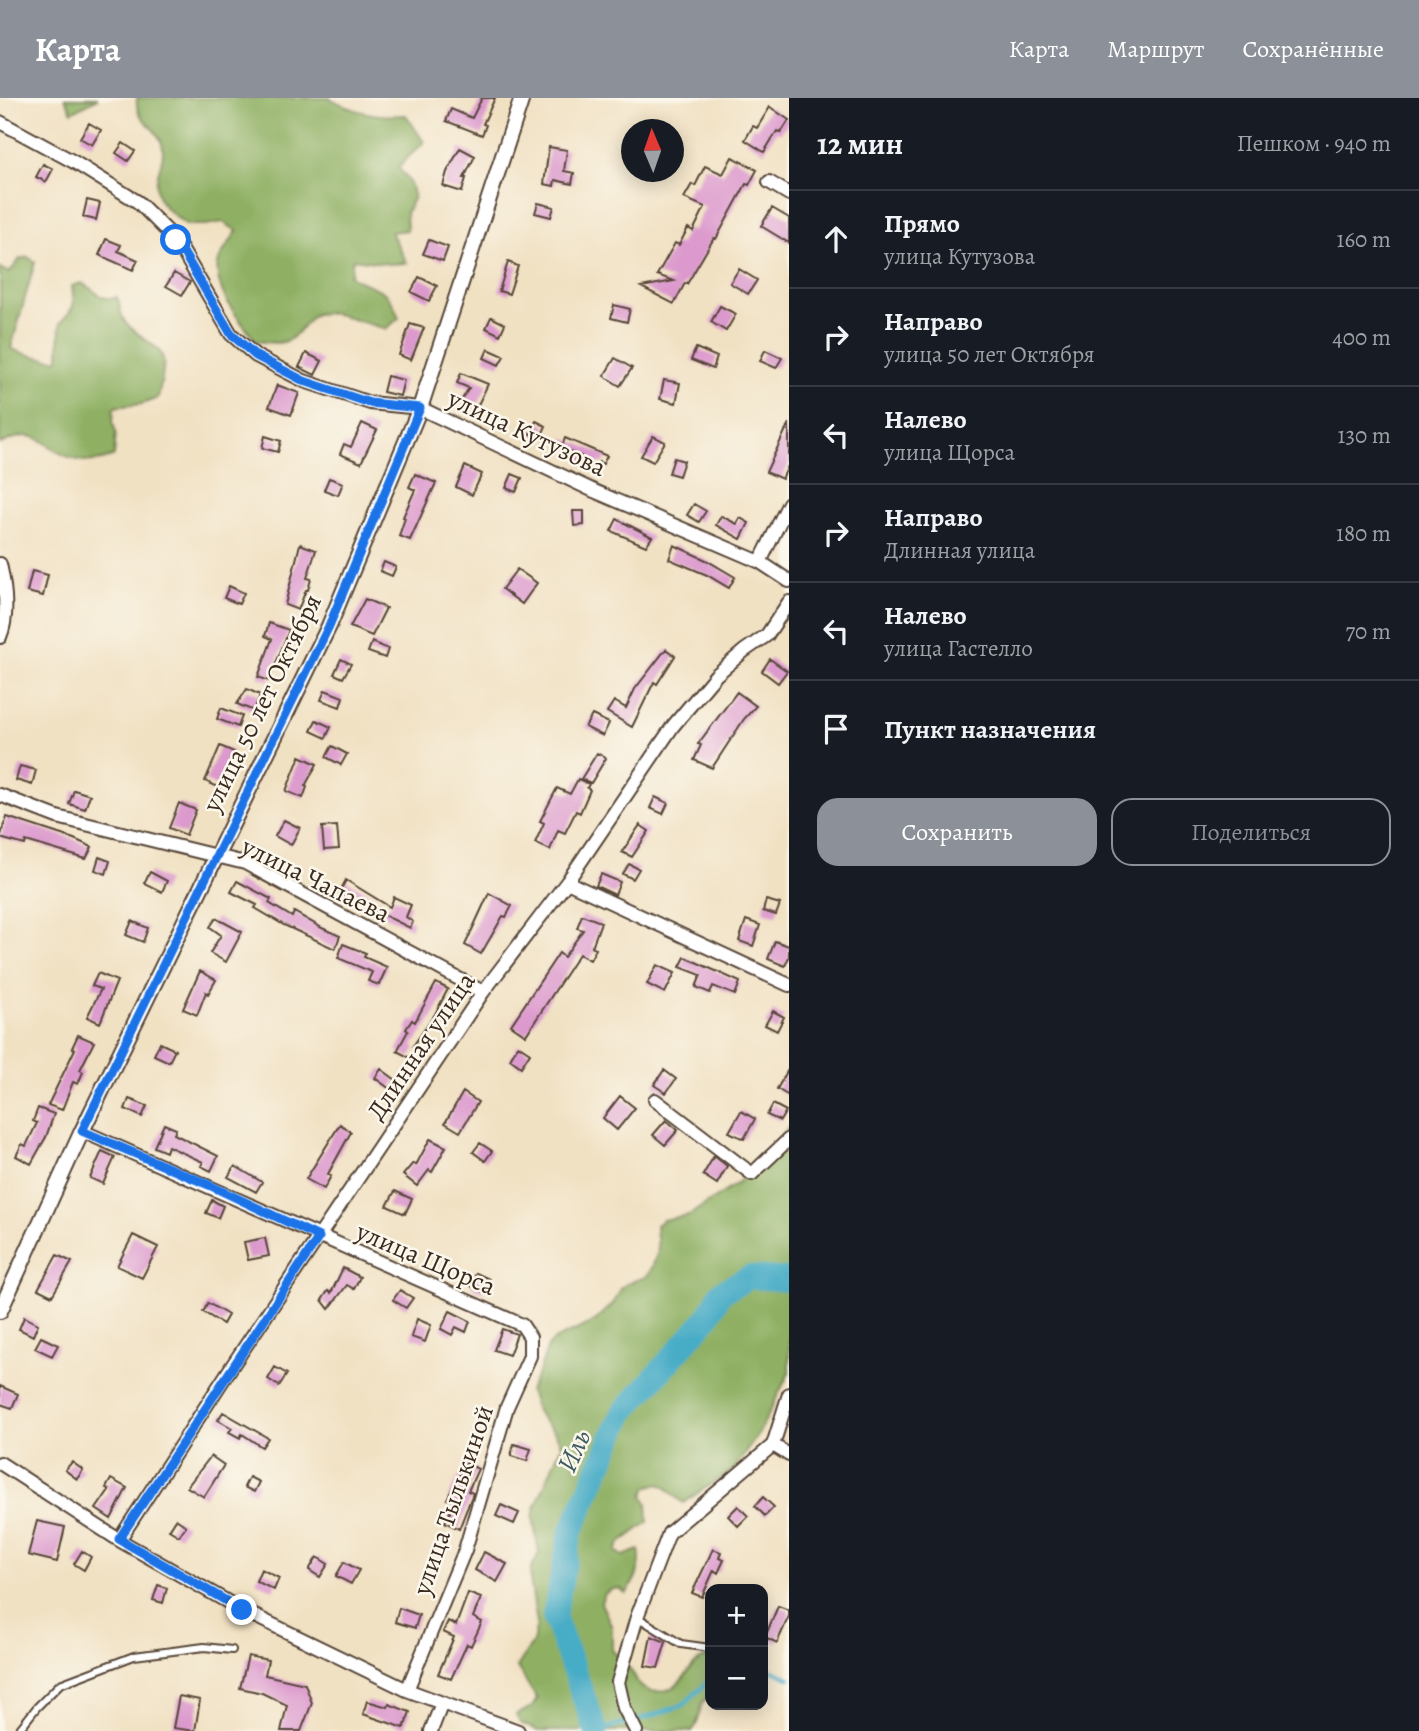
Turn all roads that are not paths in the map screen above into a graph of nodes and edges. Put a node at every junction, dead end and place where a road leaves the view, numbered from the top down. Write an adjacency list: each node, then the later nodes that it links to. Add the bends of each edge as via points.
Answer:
1 (522, 98): 5 (street, улица 50 лет Октября)
2 (0, 122): 5 (street, улица Кутузова, via 138,202 176,240 231,334 256,356 304,381 370,403)
3 (769, 181): 4 (street)
4 (789, 194)
5 (420, 408): 7 (street, улица Кутузова, via 594,491); 13 (street, улица 50 лет Октября, via 329,626)
6 (789, 503): 7 (street)
7 (760, 562): 9 (street, улица Кутузова)
8 (0, 564): 11 (street, via 5,626)
9 (789, 581)
10 (789, 602): 14 (street, Длинная улица, via 767,635 716,675 673,726)
11 (0, 637)
12 (0, 794): 13 (street, улица Чапаева, via 57,817)
13 (216, 857): 16 (street, улица Чапаева, via 245,863); 18 (street, улица 50 лет Октября)
14 (567, 883): 15 (street); 16 (street, Длинная улица)
15 (789, 985)
16 (483, 992): 20 (street, Длинная улица)
17 (655, 1100): 19 (street, via 752,1174)
18 (82, 1131): 20 (street, улица Щорса); 21 (street, улица 50 лет Октября)
19 (789, 1139)
20 (319, 1237): 22 (street, улица Щорса); 27 (street, Длинная улица)
21 (0, 1311)
22 (522, 1325): 31 (street, улица Тылькиной, via 530,1337 530,1356 508,1407 465,1550)
23 (789, 1394): 24 (street)
24 (773, 1445): 25 (street); 28 (street, via 668,1533)
25 (789, 1455)
26 (0, 1463): 27 (street)
27 (119, 1539): 31 (street, via 242,1610)
28 (637, 1617): 29 (lane, via 681,1644); 36 (street, via 618,1682)
29 (705, 1647)
30 (232, 1650): 33 (lane, via 204,1647 134,1656 60,1684)
31 (407, 1690): 32 (street)
32 (443, 1703): 34 (street); 35 (street)
33 (18, 1731)
34 (431, 1731)
35 (518, 1731)
36 (636, 1731)

